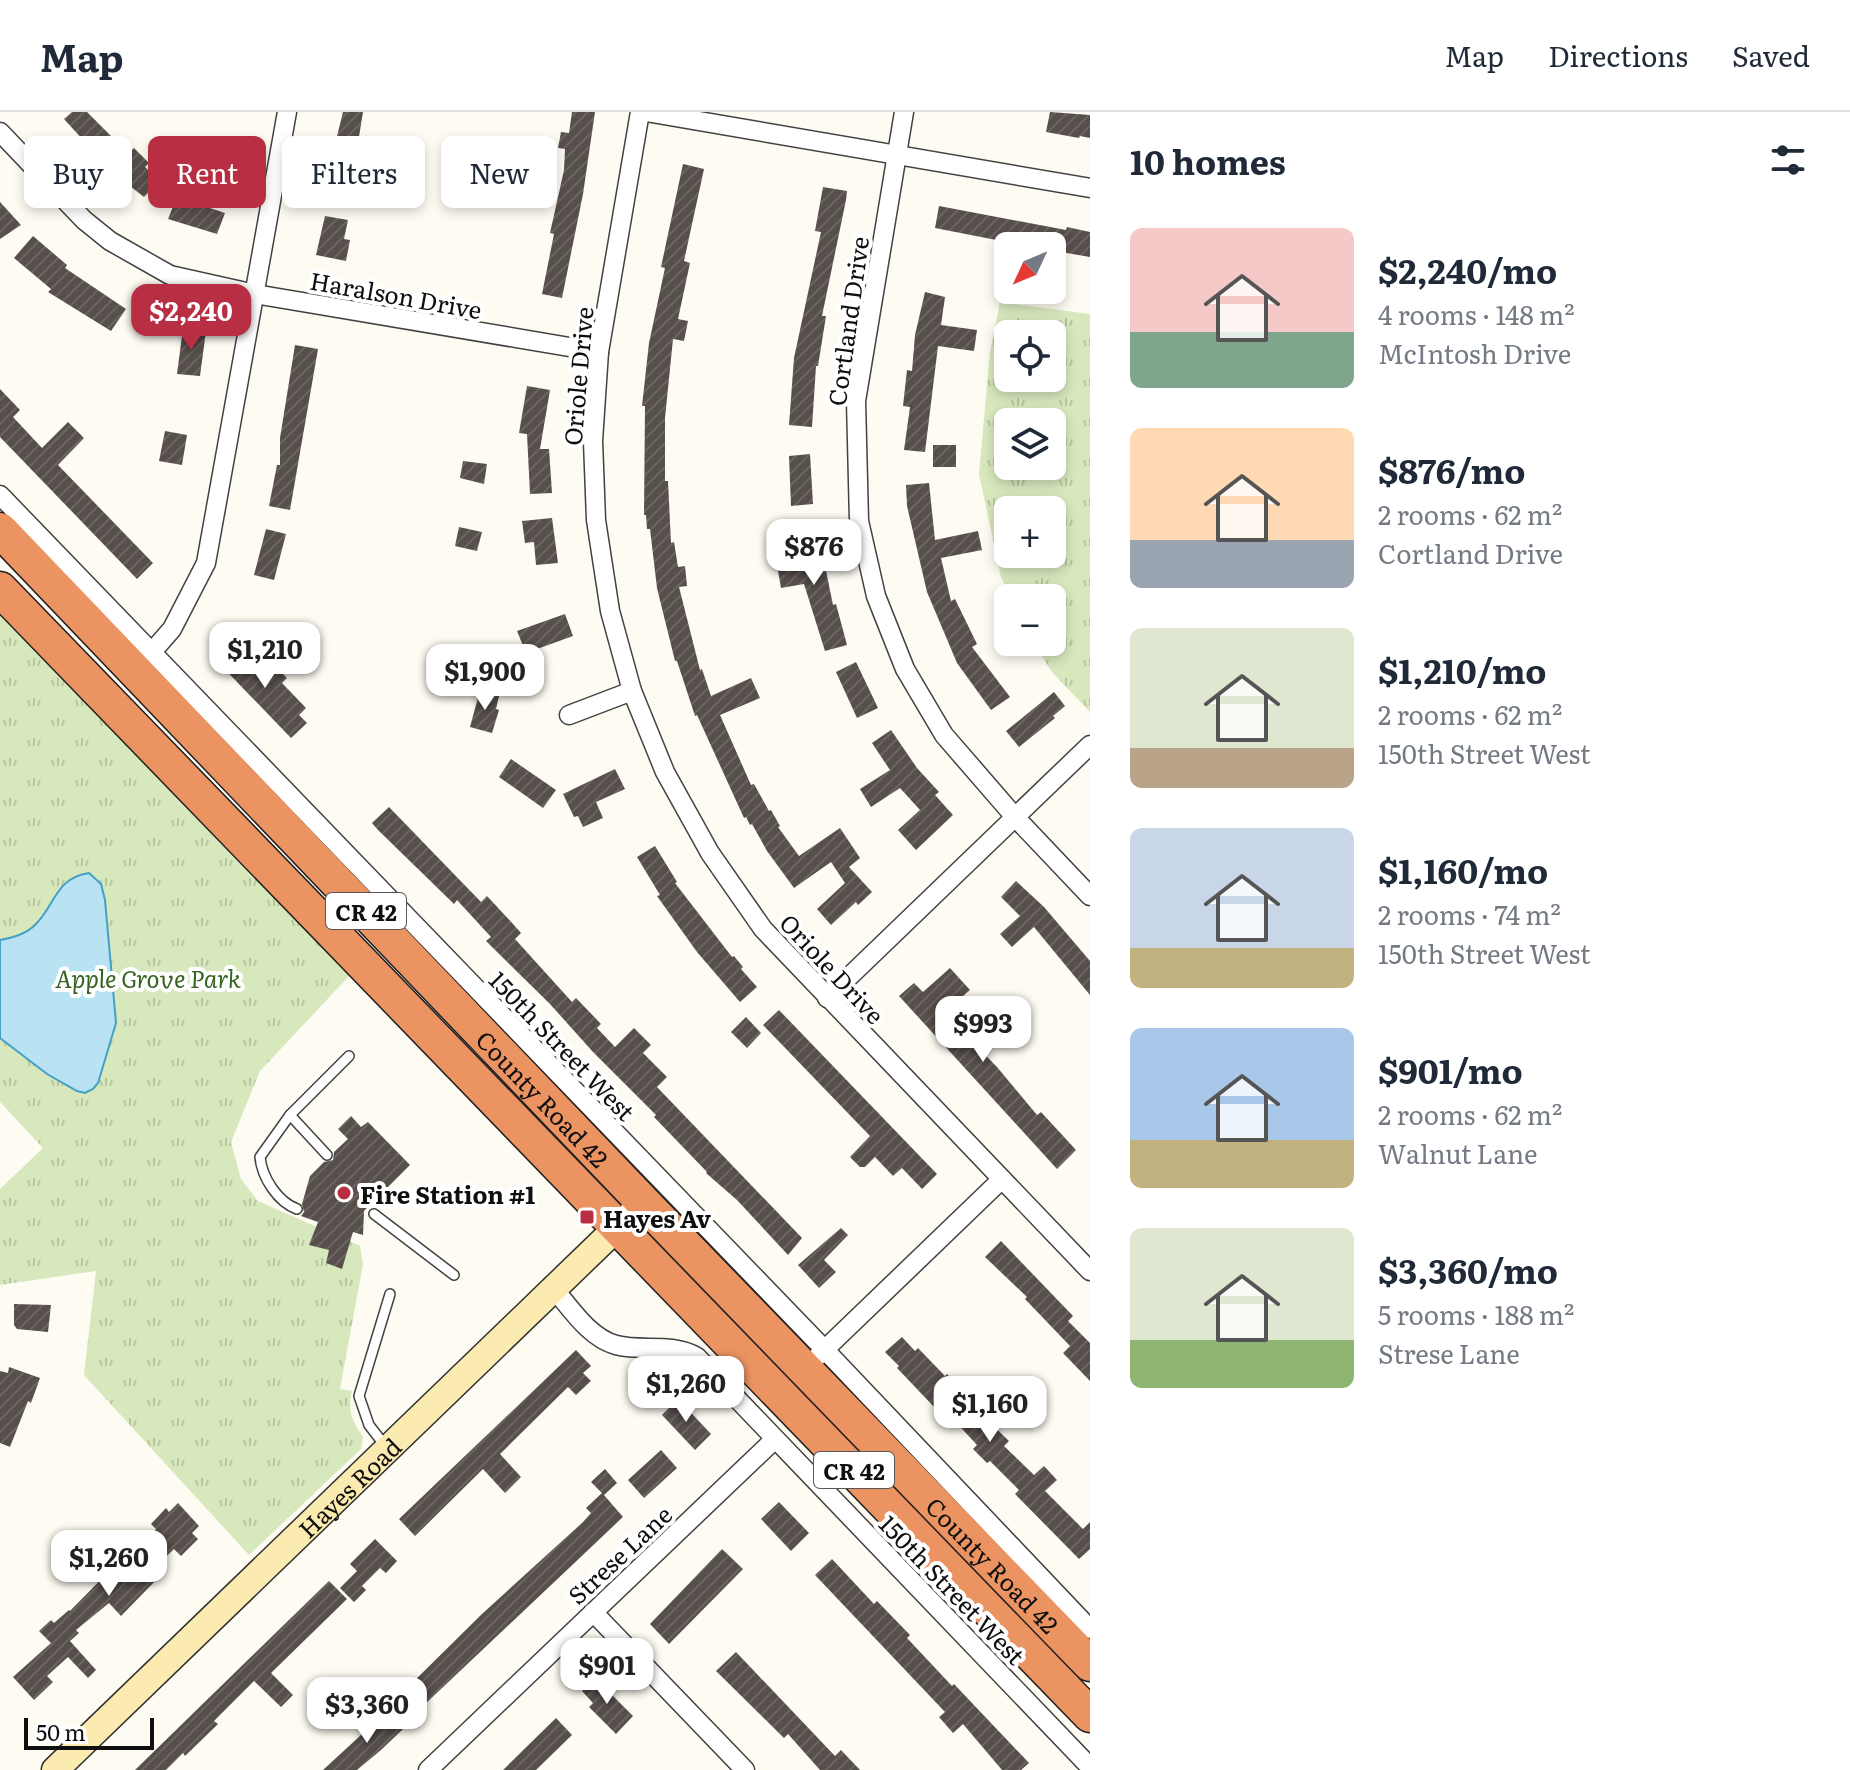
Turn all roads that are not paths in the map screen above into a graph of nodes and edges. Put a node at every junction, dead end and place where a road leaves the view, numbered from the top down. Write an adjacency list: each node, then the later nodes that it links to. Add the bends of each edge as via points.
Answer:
1 (287, 112): 8 (street)
2 (640, 112): 9 (street, Oriole Drive)
3 (646, 112): 6 (street)
4 (904, 112): 6 (street, Cortland Drive)
5 (0, 132): 8 (street, Haralson Drive, via 110,241 170,275)
6 (896, 155): 7 (street); 17 (street, Cortland Drive, via 856,401 859,521 876,596 905,669 944,735)
7 (1090, 188)
8 (255, 294): 9 (street, Haralson Drive); 13 (street, via 206,563 172,629)
9 (599, 352): 14 (street, Oriole Drive, via 593,441 596,520 610,611)
10 (0, 495): 13 (street, 150th Street West)
11 (0, 530): 24 (highway, County Road 42 / CR 42)
12 (0, 589): 27 (highway, County Road 42 / CR 42)
13 (151, 653): 32 (street, 150th Street West)
14 (632, 691): 15 (street); 19 (street, Oriole Drive, via 665,772 710,853 763,929)
15 (569, 715)
16 (1090, 745): 17 (street)
17 (1015, 817): 18 (street, Cortland Drive); 19 (street)
18 (1090, 896)
19 (827, 998): 23 (street, Oriole Drive)
20 (349, 1056): 21 (lane)
21 (290, 1115): 22 (lane); 25 (lane, via 260,1157 262,1172 286,1205)
22 (327, 1155)
23 (1002, 1179): 28 (street, Oriole Drive); 32 (street)
24 (643, 1202): 27 (street, Hayes Road); 32 (highway, County Road 42 / CR 42)
25 (297, 1209)
26 (374, 1214): 29 (lane)
27 (618, 1226): 30 (street, Hayes Road); 38 (highway, County Road 42 / CR 42)
28 (1090, 1271)
29 (454, 1275)
30 (555, 1290): 33 (street, 150th Street West, via 598,1337 615,1345 686,1351 697,1357); 34 (street, Hayes Road)
31 (390, 1294): 34 (lane, via 359,1396 369,1425)
32 (815, 1360): 36 (street, 150th Street West); 37 (highway, County Road 42 / CR 42)
33 (774, 1440): 35 (street, Strese Lane); 39 (street, 150th Street West)
34 (388, 1450): 40 (street, Hayes Road)
35 (593, 1612): 41 (street, Strese Lane); 42 (street)
36 (1090, 1629)
37 (1090, 1664)
38 (1090, 1715)
39 (1090, 1767)
40 (55, 1770)
41 (428, 1770)
42 (745, 1770)

